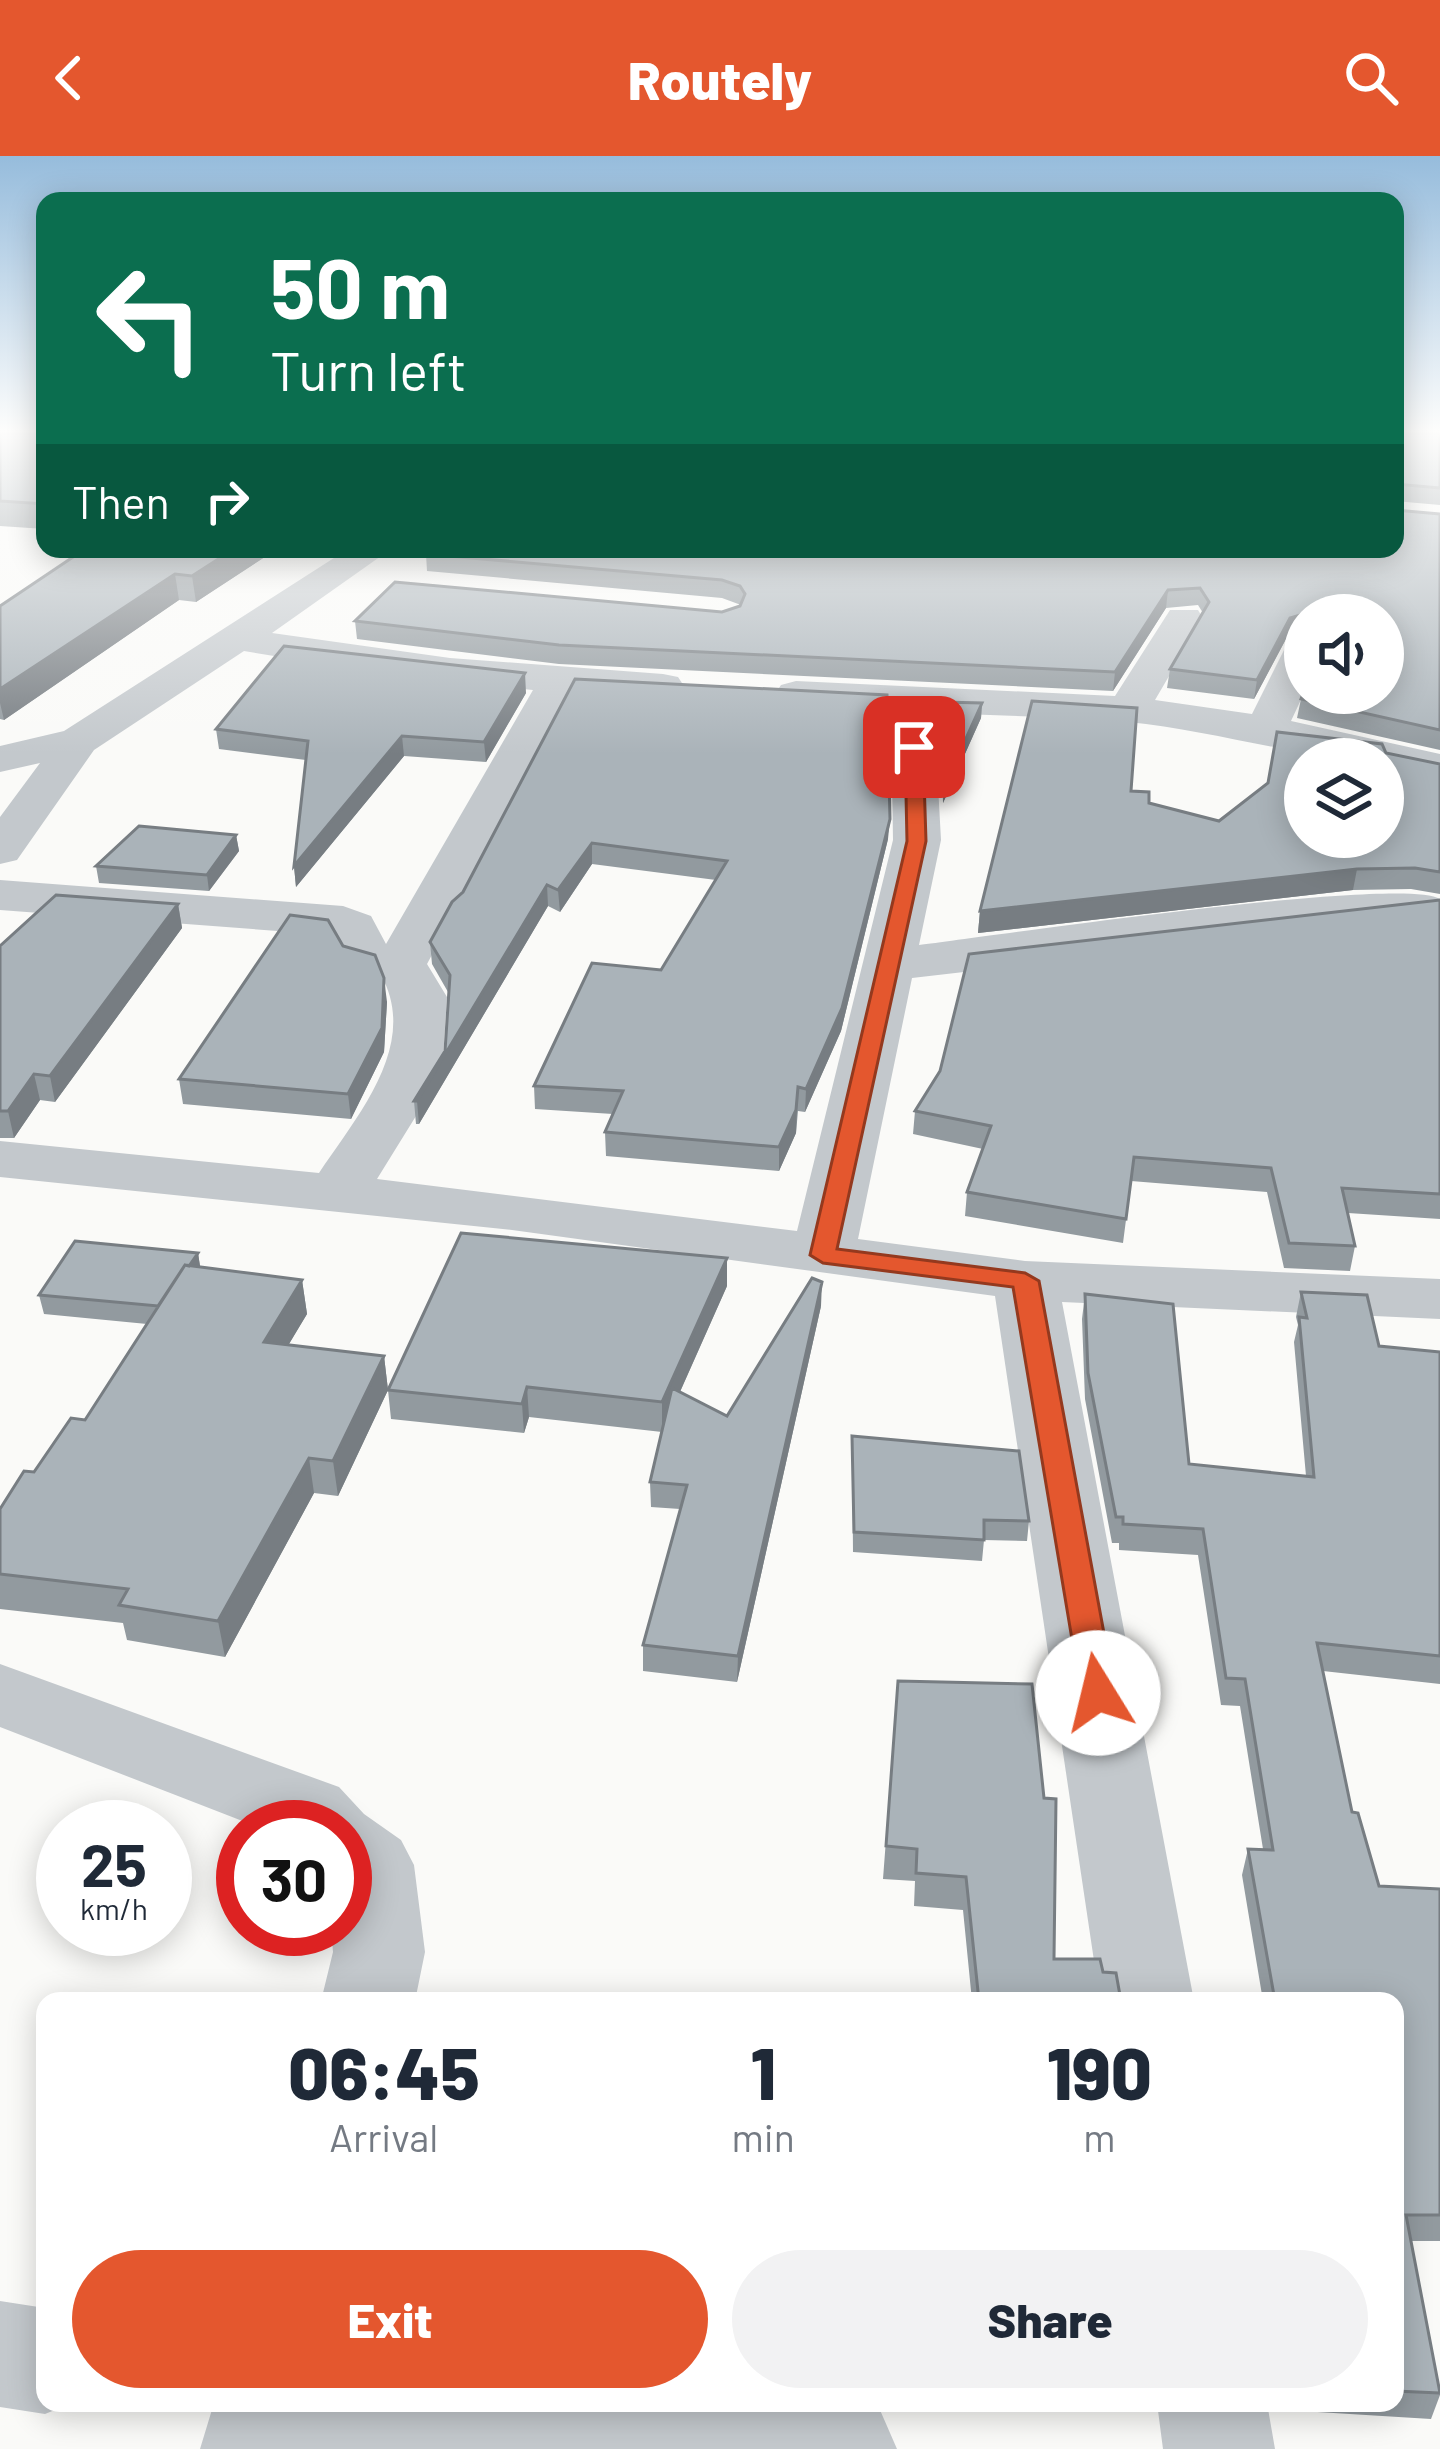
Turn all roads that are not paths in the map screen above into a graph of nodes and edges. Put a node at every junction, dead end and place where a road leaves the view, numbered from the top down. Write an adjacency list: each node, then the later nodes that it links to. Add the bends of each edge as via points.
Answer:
1 (360, 558): 2 (street)
2 (330, 578): 3 (street); 5 (street)
3 (400, 584)
4 (1184, 618): 11 (street)
5 (239, 638): 6 (street, via 299,652); 13 (street)
6 (559, 680): 7 (street); 19 (street)
7 (702, 688)
8 (748, 691): 10 (street)
9 (1284, 692): 12 (street)
10 (913, 700): 11 (street); 20 (street, via 916,841)
11 (1128, 709): 12 (street)
12 (1266, 729): 15 (street)
13 (80, 741): 14 (street); 16 (street)
14 (0, 759)
15 (1440, 767)
16 (0, 850)
17 (0, 896): 19 (street, via 343,921 365,954)
18 (1420, 906): 20 (street)
19 (401, 964): 22 (street, via 420,997 414,1074)
20 (887, 965): 23 (street)
21 (0, 1159): 22 (street)
22 (338, 1191): 23 (street)
23 (823, 1255): 24 (street)
24 (1025, 1281): 25 (street); 30 (street)
25 (1440, 1299)
26 (0, 1694): 27 (street)
27 (280, 1800)
28 (372, 1882): 29 (street, via 380,1952)
29 (370, 1992)
30 (1145, 1992)
31 (0, 2354): 32 (street)
32 (36, 2360)
33 (266, 2412): 36 (street)
34 (428, 2412): 37 (street)
35 (1213, 2412): 38 (street)
36 (256, 2449)
37 (842, 2449)
38 (1219, 2449)

